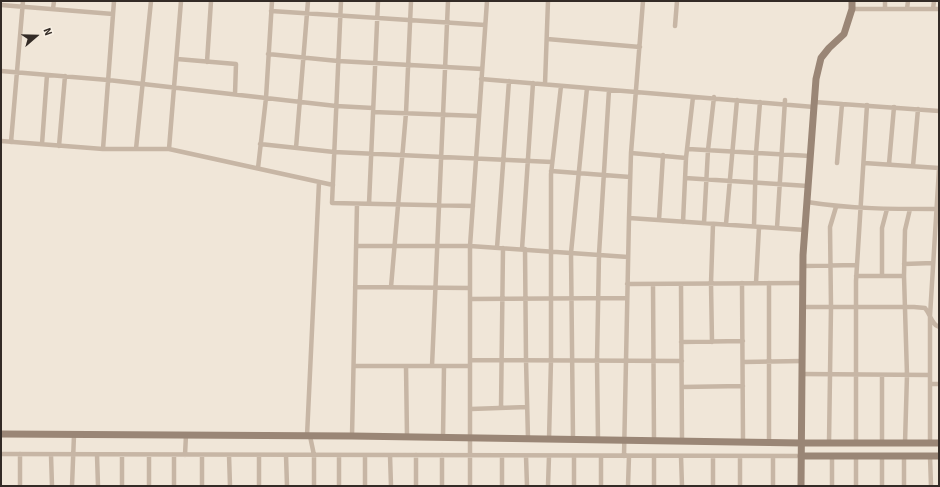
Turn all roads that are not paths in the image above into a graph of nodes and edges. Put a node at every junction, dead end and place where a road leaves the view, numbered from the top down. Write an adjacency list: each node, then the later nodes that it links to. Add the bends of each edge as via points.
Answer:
1 (24, 1): 22 (street)
2 (54, 1): 23 (street)
3 (114, 1): 30 (street)
4 (151, 1): 57 (street)
5 (181, 1): 42 (street)
6 (211, 1): 44 (street)
7 (272, 1): 29 (street)
8 (308, 1): 31 (street)
9 (341, 1): 32 (street)
10 (378, 1): 33 (street)
11 (411, 1): 34 (street)
12 (448, 1): 35 (street)
13 (487, 1): 36 (street)
14 (548, 1): 38 (street)
15 (643, 1): 39 (street)
16 (677, 1): 37 (street)
17 (852, 1): 24 (street)
18 (885, 1): 25 (street)
19 (908, 1): 26 (street)
20 (934, 1): 27 (street)
21 (1, 5): 22 (street)
22 (23, 7): 23 (street); 50 (street)
23 (53, 9): 30 (street)
24 (852, 9): 25 (street); 72 (street, via 844,34 821,58)
25 (885, 9): 26 (street)
26 (907, 9): 27 (street)
27 (933, 9): 28 (street)
28 (939, 9)
29 (271, 11): 31 (street); 40 (street)
30 (113, 14): 54 (street)
31 (307, 14): 32 (street); 41 (street)
32 (340, 16): 33 (street); 43 (street)
33 (377, 18): 34 (street); 45 (street)
34 (410, 20): 35 (street); 46 (street)
35 (447, 22): 36 (street); 47 (street)
36 (485, 25): 48 (street)
37 (675, 26)
38 (547, 39): 39 (street); 58 (street)
39 (640, 46): 63 (street)
40 (268, 54): 41 (street); 66 (street)
41 (303, 58): 43 (street); 69 (street)
42 (177, 59): 44 (street); 60 (street)
43 (338, 61): 45 (street); 75 (street)
44 (207, 62): 64 (street, via 236,64)
45 (375, 63): 46 (street); 78 (street)
46 (408, 65): 47 (street); 80 (street)
47 (445, 67): 48 (street); 81 (street)
48 (482, 69): 53 (street)
49 (1, 71): 50 (street)
50 (16, 72): 51 (street); 84 (street)
51 (47, 75): 52 (street); 85 (street)
52 (65, 76): 54 (street); 87 (street)
53 (481, 79): 55 (street); 82 (street)
54 (108, 80): 57 (street); 89 (street)
55 (509, 81): 56 (street); 106 (street)
56 (533, 83): 58 (street); 107 (street)
57 (143, 84): 60 (street); 90 (street)
58 (545, 84): 59 (street)
59 (560, 86): 61 (street); 108 (street)
60 (174, 87): 64 (street); 91 (street)
61 (587, 88): 62 (street); 116 (street)
62 (609, 90): 63 (street); 117 (street)
63 (636, 92): 65 (street); 96 (street)
64 (235, 94): 66 (street)
65 (693, 97): 67 (street); 92 (street)
66 (266, 98): 69 (street); 86 (street)
67 (714, 98): 68 (street); 93 (street)
68 (737, 100): 70 (street); 95 (street)
69 (300, 102): 75 (street); 88 (street)
70 (760, 102): 71 (street); 97 (street)
71 (785, 102): 72 (street); 99 (street)
72 (814, 104): 73 (street); 102 (street)
73 (842, 104): 74 (street); 110 (street)
74 (867, 105): 76 (street); 109 (street)
75 (336, 106): 78 (street); 94 (street)
76 (894, 107): 77 (street); 111 (street)
77 (918, 109): 79 (street); 112 (street)
78 (373, 110): 80 (street); 98 (street)
79 (939, 110)
80 (406, 113): 81 (street); 100 (street)
81 (443, 115): 82 (street); 103 (street)
82 (478, 116): 105 (street)
83 (1, 142): 84 (street)
84 (11, 142): 85 (street)
85 (42, 144): 87 (street)
86 (260, 144): 88 (street); 113 (street)
87 (59, 146): 89 (street)
88 (296, 148): 94 (street)
89 (103, 149): 90 (street)
90 (136, 149): 91 (street)
91 (169, 149): 113 (street)
92 (688, 149): 93 (street); 104 (street)
93 (708, 150): 95 (street); 120 (street)
94 (334, 152): 98 (street); 125 (street)
95 (733, 152): 97 (street); 121 (street)
96 (631, 153): 101 (street); 118 (street)
97 (756, 153): 99 (street); 123 (street)
98 (371, 154): 100 (street); 129 (street)
99 (781, 154): 102 (street); 124 (street)
100 (402, 155): 103 (street); 130 (street)
101 (663, 156): 104 (street); 140 (street)
102 (810, 156): 126 (street)
103 (441, 157): 105 (street); 131 (street)
104 (686, 158): 119 (street)
105 (476, 159): 106 (street); 132 (street)
106 (504, 160): 107 (street); 153 (street)
107 (528, 161): 108 (street); 155 (street)
108 (552, 162): 115 (street)
109 (864, 162): 111 (street); 134 (street)
110 (837, 163)
111 (889, 164): 112 (street)
112 (913, 166): 114 (street)
113 (258, 168): 122 (street)
114 (939, 168): 137 (street)
115 (552, 171): 116 (street); 156 (street)
116 (579, 173): 117 (street); 157 (street)
117 (604, 175): 118 (street); 158 (street)
118 (630, 177): 138 (street)
119 (685, 178): 120 (street); 141 (street)
120 (706, 180): 121 (street); 142 (street)
121 (730, 181): 123 (street); 144 (street)
122 (319, 182): 125 (street); 231 (street)
123 (755, 183): 124 (street); 145 (street)
124 (780, 184): 126 (street); 147 (street)
125 (333, 185): 128 (street, via 332,203)
126 (808, 186): 127 (street)
127 (807, 202): 133 (street); 148 (street)
128 (357, 204): 129 (street); 149 (street)
129 (369, 204): 130 (street)
130 (398, 204): 131 (street); 150 (street)
131 (439, 205): 132 (street); 151 (street)
132 (473, 206): 152 (street)
133 (836, 207): 134 (street); 162 (street, via 830,227)
134 (860, 209): 135 (street); 163 (street)
135 (888, 209): 136 (street); 168 (street, via 882,228)
136 (910, 209): 137 (street); 161 (street, via 905,230)
137 (937, 209): 139 (street)
138 (628, 218): 140 (street); 159 (street)
139 (938, 218): 160 (street)
140 (659, 220): 141 (street)
141 (683, 222): 142 (street)
142 (704, 223): 143 (street)
143 (713, 224): 144 (street); 177 (street)
144 (726, 224): 145 (street)
145 (754, 226): 146 (street)
146 (759, 227): 147 (street); 172 (street)
147 (777, 228): 148 (street)
148 (805, 230): 164 (street)
149 (356, 246): 150 (street); 178 (street)
150 (395, 246): 151 (street); 179 (street)
151 (437, 246): 152 (street); 180 (street)
152 (470, 246): 153 (street); 181 (street)
153 (497, 248): 154 (street)
154 (503, 248): 155 (street); 187 (street)
155 (524, 249): 156 (street); 188 (street)
156 (550, 251): 157 (street); 182 (street)
157 (571, 253): 158 (street); 183 (street)
158 (599, 254): 159 (street); 184 (street)
159 (628, 256): 174 (street)
160 (934, 263): 161 (street); 165 (street)
161 (904, 264): 169 (street)
162 (830, 265): 163 (street); 164 (street); 190 (street)
163 (857, 265): 167 (street)
164 (803, 266): 170 (street)
165 (933, 271): 166 (street); 193 (street)
166 (939, 271)
167 (856, 276): 168 (street); 191 (street)
168 (882, 276): 169 (street)
169 (904, 276): 192 (street)
170 (803, 282): 173 (street); 189 (street)
171 (742, 283): 172 (street); 177 (street); 195 (street)
172 (756, 283): 173 (street)
173 (769, 283): 209 (street)
174 (627, 284): 175 (street); 185 (street)
175 (653, 284): 176 (street); 205 (street)
176 (681, 284): 177 (street); 196 (street)
177 (711, 284): 197 (street)
178 (355, 287): 179 (street); 210 (street)
179 (391, 287): 180 (street)
180 (435, 287): 181 (street); 212 (street)
181 (470, 288): 186 (street)
182 (550, 298): 183 (street); 188 (street); 201 (street)
183 (572, 298): 184 (street); 202 (street)
184 (598, 298): 185 (street); 203 (street)
185 (627, 298): 204 (street)
186 (470, 299): 187 (street); 198 (street)
187 (502, 299): 188 (street); 199 (street)
188 (526, 299): 200 (street)
189 (803, 307): 190 (street); 207 (street)
190 (831, 307): 191 (street); 216 (street)
191 (856, 307): 192 (street); 217 (street)
192 (905, 307): 193 (street, via 925,308); 219 (street)
193 (930, 316): 194 (street, via 933,323); 220 (street)
194 (939, 327)
195 (742, 341): 197 (street); 208 (street)
196 (682, 342): 197 (street); 206 (street)
197 (712, 342)
198 (470, 360): 199 (street); 214 (street)
199 (502, 360): 200 (street); 226 (street)
200 (526, 360): 201 (street); 225 (street)
201 (551, 360): 202 (street); 237 (street)
202 (573, 360): 203 (street); 238 (street)
203 (597, 361): 204 (street); 239 (street)
204 (625, 361): 205 (street); 240 (street)
205 (654, 361): 206 (street); 241 (street)
206 (682, 361): 224 (street)
207 (802, 361): 209 (street); 215 (street)
208 (743, 362): 209 (street); 223 (street)
209 (769, 362): 244 (street)
210 (354, 366): 211 (street); 232 (street)
211 (406, 366): 212 (street); 233 (street)
212 (432, 366): 213 (street)
213 (444, 366): 214 (street); 234 (street)
214 (470, 366): 227 (street)
215 (802, 374): 216 (street); 245 (street)
216 (830, 374): 217 (street); 246 (street)
217 (856, 374): 218 (street); 247 (street)
218 (882, 375): 219 (street); 248 (street)
219 (907, 375): 220 (street); 249 (street)
220 (930, 375): 221 (street)
221 (930, 384): 222 (street); 250 (street)
222 (939, 384)
223 (743, 386): 224 (street); 243 (street)
224 (682, 387): 242 (street)
225 (527, 407): 226 (street); 236 (street)
226 (501, 408): 227 (street)
227 (470, 409): 235 (street)
228 (1, 434): 229 (street)
229 (74, 435): 230 (street); 255 (street)
230 (186, 435): 231 (street); 260 (street)
231 (308, 436): 232 (street); 265 (street)
232 (352, 436): 233 (street)
233 (407, 437): 234 (street)
234 (443, 438): 235 (street)
235 (471, 438): 236 (street); 271 (street)
236 (528, 439): 237 (street)
237 (549, 439): 238 (street)
238 (573, 439): 239 (street)
239 (598, 440): 240 (street)
240 (624, 440): 241 (street); 277 (street)
241 (654, 441): 242 (street)
242 (682, 441): 243 (street)
243 (743, 441): 244 (street)
244 (769, 442): 245 (street)
245 (801, 443): 246 (street); 283 (street)
246 (828, 443): 247 (street)
247 (856, 443): 248 (street)
248 (882, 443): 249 (street)
249 (905, 443): 250 (street)
250 (930, 443): 251 (street)
251 (939, 443)
252 (1, 454): 253 (street)
253 (20, 454): 254 (street); 290 (street)
254 (51, 455): 255 (street); 291 (street)
255 (72, 455): 256 (street); 292 (street)
256 (98, 455): 257 (street); 293 (street)
257 (122, 455): 258 (street); 294 (street)
258 (148, 455): 259 (street); 295 (street)
259 (174, 455): 260 (street); 296 (street)
260 (185, 455): 261 (street)
261 (202, 455): 262 (street); 297 (street)
262 (229, 455): 263 (street); 298 (street)
263 (259, 455): 264 (street); 299 (street)
264 (286, 455): 265 (street); 300 (street)
265 (314, 455): 266 (street); 301 (street)
266 (339, 455): 267 (street); 302 (street)
267 (365, 455): 268 (street); 303 (street)
268 (390, 455): 269 (street); 304 (street)
269 (416, 455): 270 (street); 305 (street)
270 (442, 455): 271 (street); 306 (street)
271 (471, 456): 272 (street); 307 (street)
272 (502, 456): 273 (street); 308 (street)
273 (526, 456): 274 (street); 309 (street)
274 (549, 456): 275 (street); 310 (street)
275 (574, 456): 276 (street); 311 (street)
276 (601, 456): 277 (street); 312 (street)
277 (626, 456): 278 (street); 313 (street)
278 (654, 456): 279 (street); 314 (street)
279 (681, 456): 280 (street); 315 (street)
280 (713, 456): 281 (street); 316 (street)
281 (740, 456): 282 (street); 317 (street)
282 (773, 456): 283 (street); 318 (street)
283 (801, 456): 284 (street); 319 (street)
284 (832, 456): 285 (street); 320 (street)
285 (856, 456): 286 (street); 321 (street)
286 (882, 456): 287 (street); 322 (street)
287 (904, 456): 288 (street); 323 (street)
288 (930, 456): 289 (street); 324 (street)
289 (939, 456)
290 (20, 486)
291 (52, 486)
292 (72, 486)
293 (98, 486)
294 (122, 486)
295 (149, 486)
296 (174, 486)
297 (202, 486)
298 (230, 486)
299 (259, 486)
300 (287, 486)
301 (314, 486)
302 (339, 486)
303 (365, 486)
304 (391, 486)
305 (416, 486)
306 (442, 486)
307 (470, 486)
308 (502, 486)
309 (527, 486)
310 (548, 486)
311 (574, 486)
312 (601, 486)
313 (628, 486)
314 (654, 486)
315 (682, 486)
316 (713, 486)
317 (740, 486)
318 (773, 486)
319 (801, 486)
320 (832, 486)
321 (856, 486)
322 (882, 486)
323 (904, 486)
324 (931, 486)

